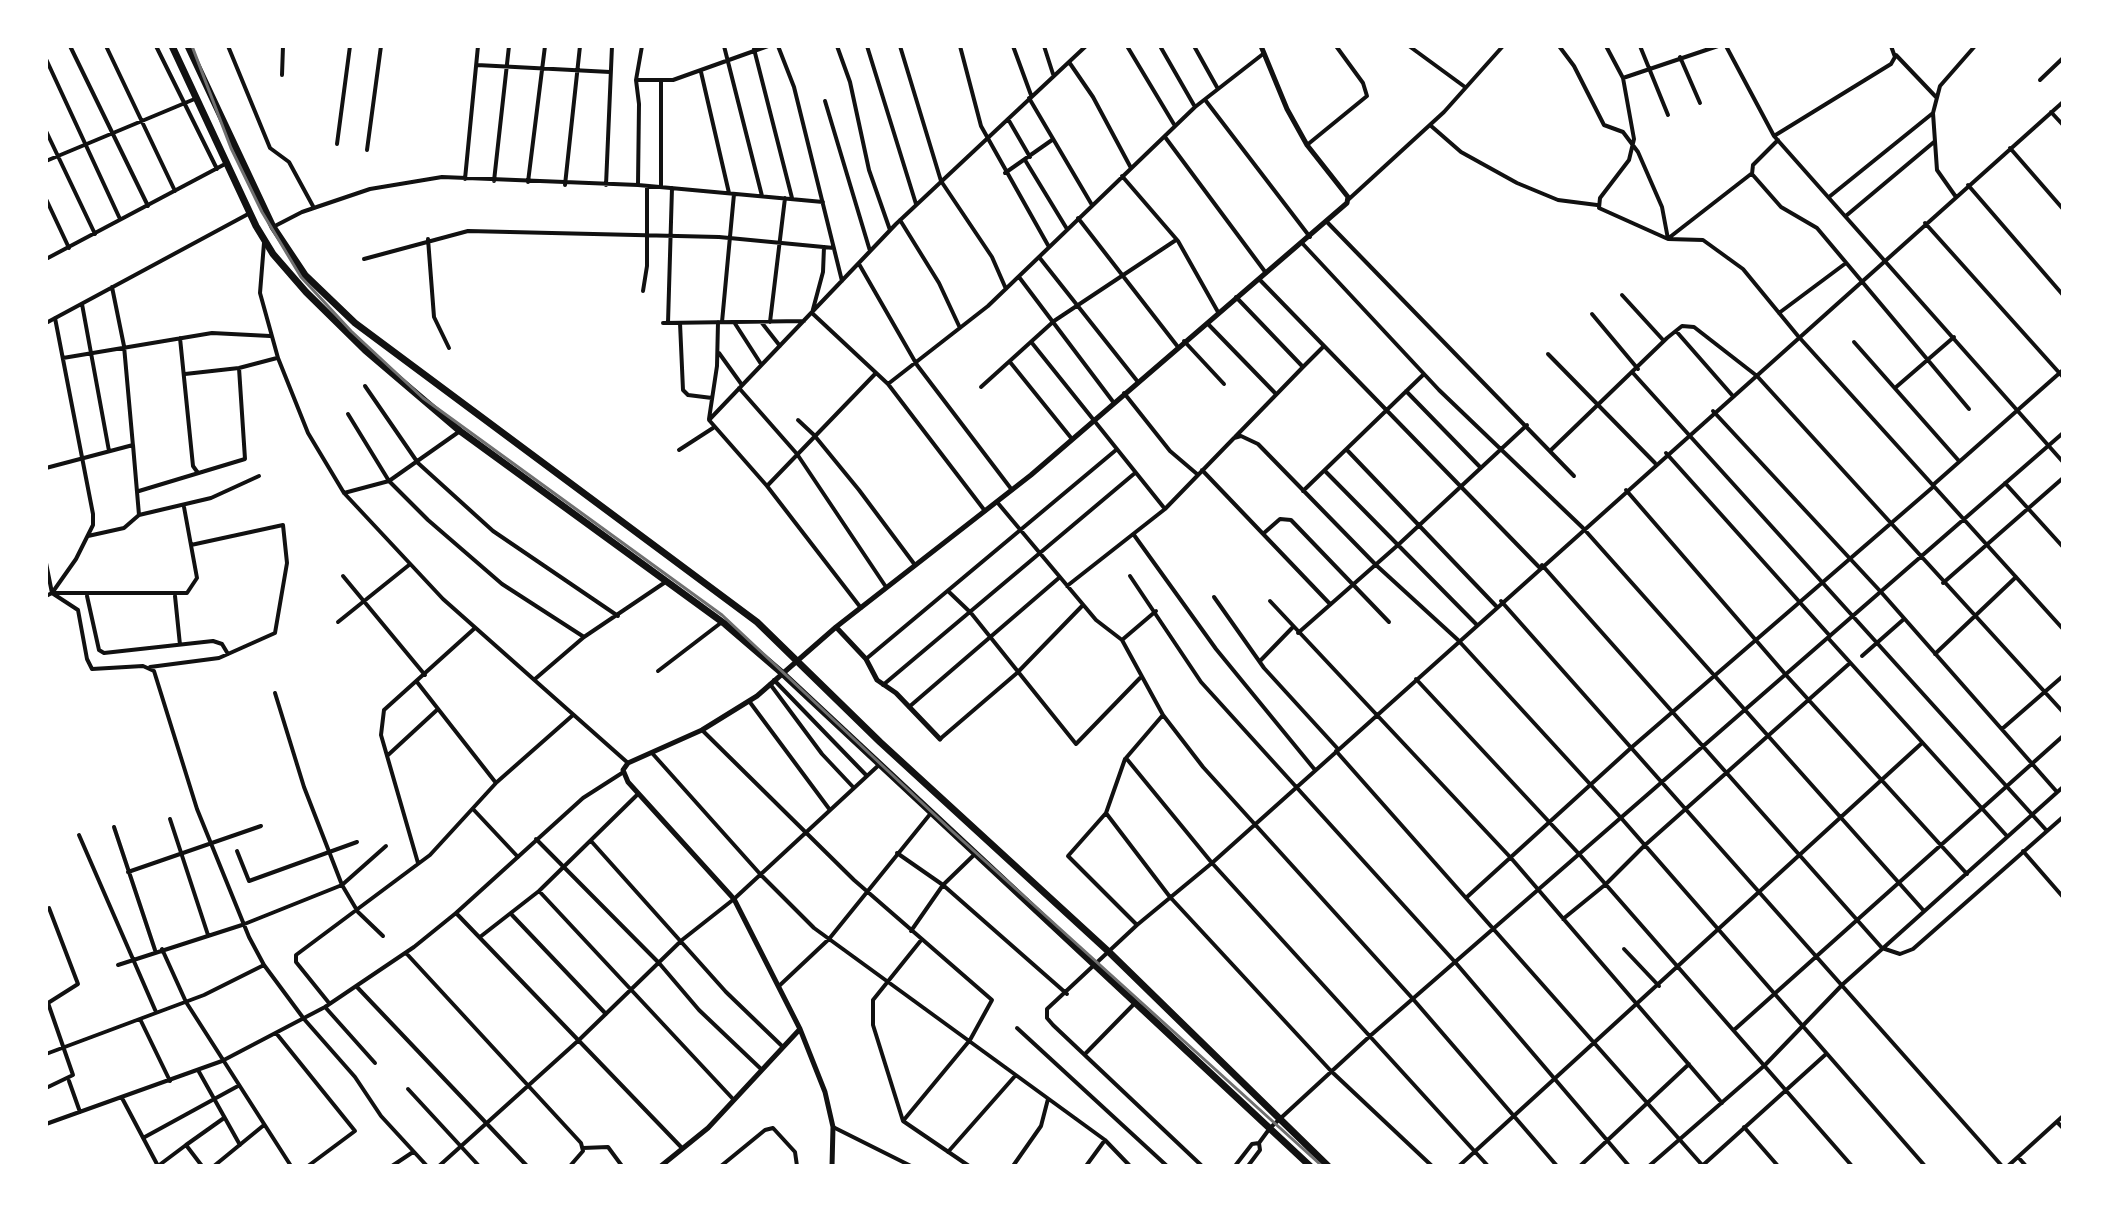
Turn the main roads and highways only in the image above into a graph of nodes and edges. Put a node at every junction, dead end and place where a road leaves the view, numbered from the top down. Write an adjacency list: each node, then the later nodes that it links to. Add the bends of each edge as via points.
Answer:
1 (172, 46): 3 (main road, via 264,240 340,326 460,431 722,622 782,673)
2 (188, 46): 4 (main road, via 273,227 305,275 355,323 757,622)
3 (1310, 1166)
4 (1328, 1166)

